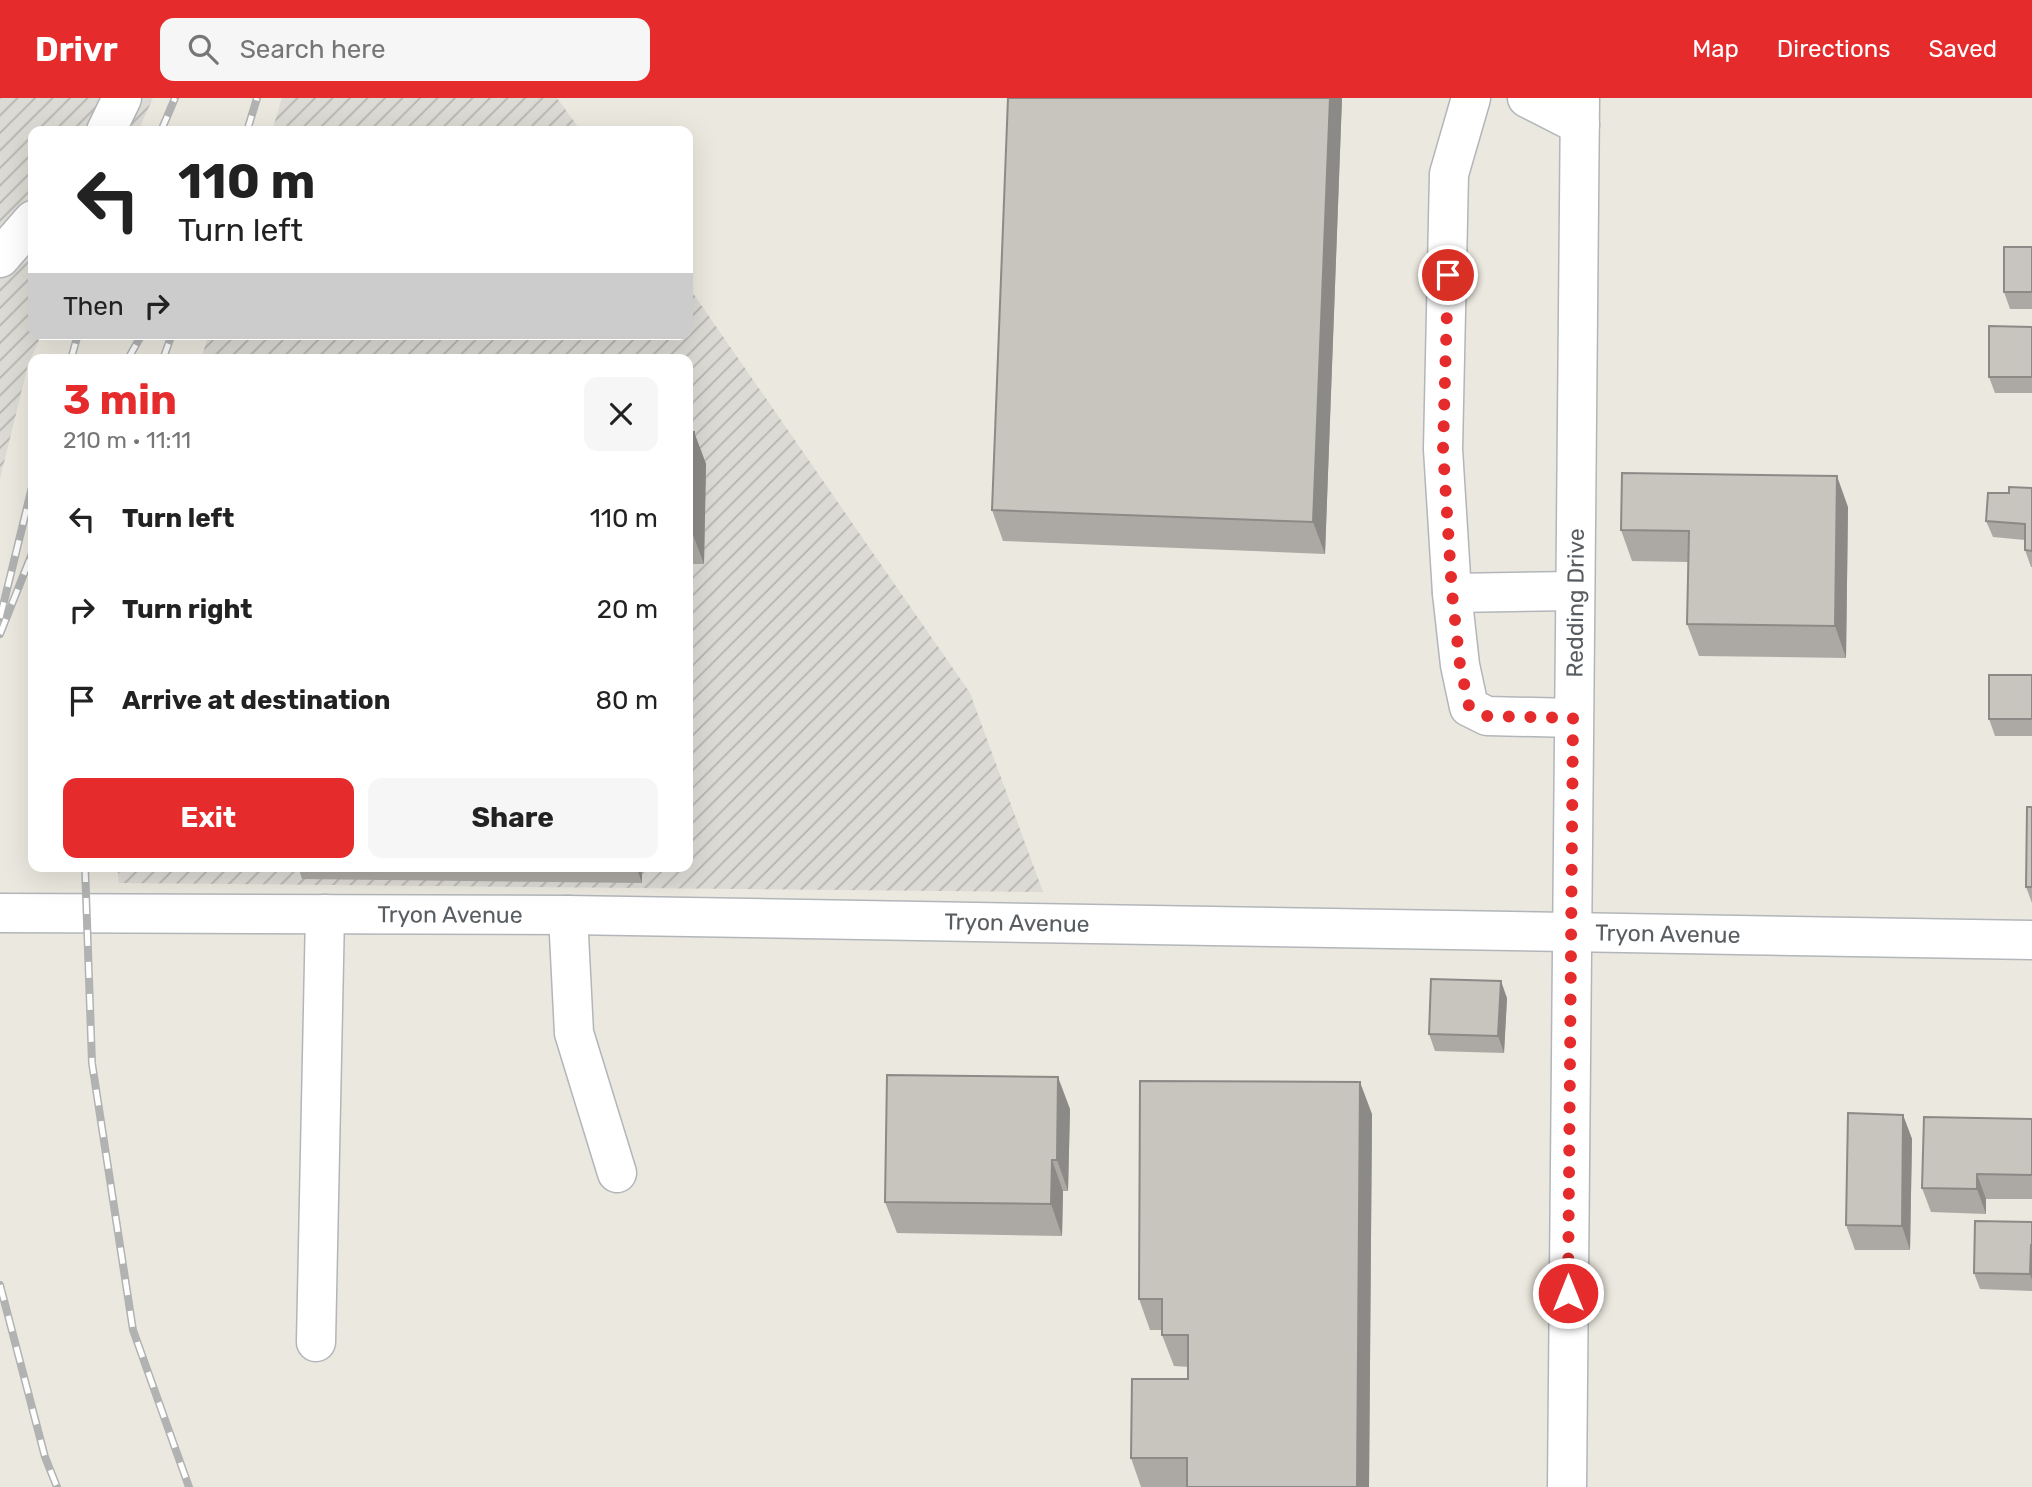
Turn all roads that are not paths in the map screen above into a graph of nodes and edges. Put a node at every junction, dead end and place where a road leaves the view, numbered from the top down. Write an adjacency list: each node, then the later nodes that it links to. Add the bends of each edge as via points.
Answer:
1 (122, 98): 5 (street)
2 (1471, 98): 9 (street, via 1450,174 1443,449)
3 (1527, 98): 4 (street)
4 (1580, 112): 8 (street, Redding Drive)
5 (108, 126)
6 (28, 226): 7 (street)
7 (0, 258)
8 (1574, 591): 9 (street); 10 (street, Redding Drive)
9 (1452, 593): 10 (street, via 1469,706 1487,716)
10 (1573, 718): 14 (street, Redding Drive)
11 (0, 913): 12 (street, Tryon Avenue)
12 (325, 914): 13 (street, Tryon Avenue); 17 (street)
13 (568, 915): 14 (street, Tryon Avenue); 16 (street, via 574,1033)
14 (1571, 932): 15 (street, Tryon Avenue); 18 (street, Redding Drive)
15 (2032, 940)
16 (617, 1173)
17 (316, 1342)
18 (1566, 1487)

